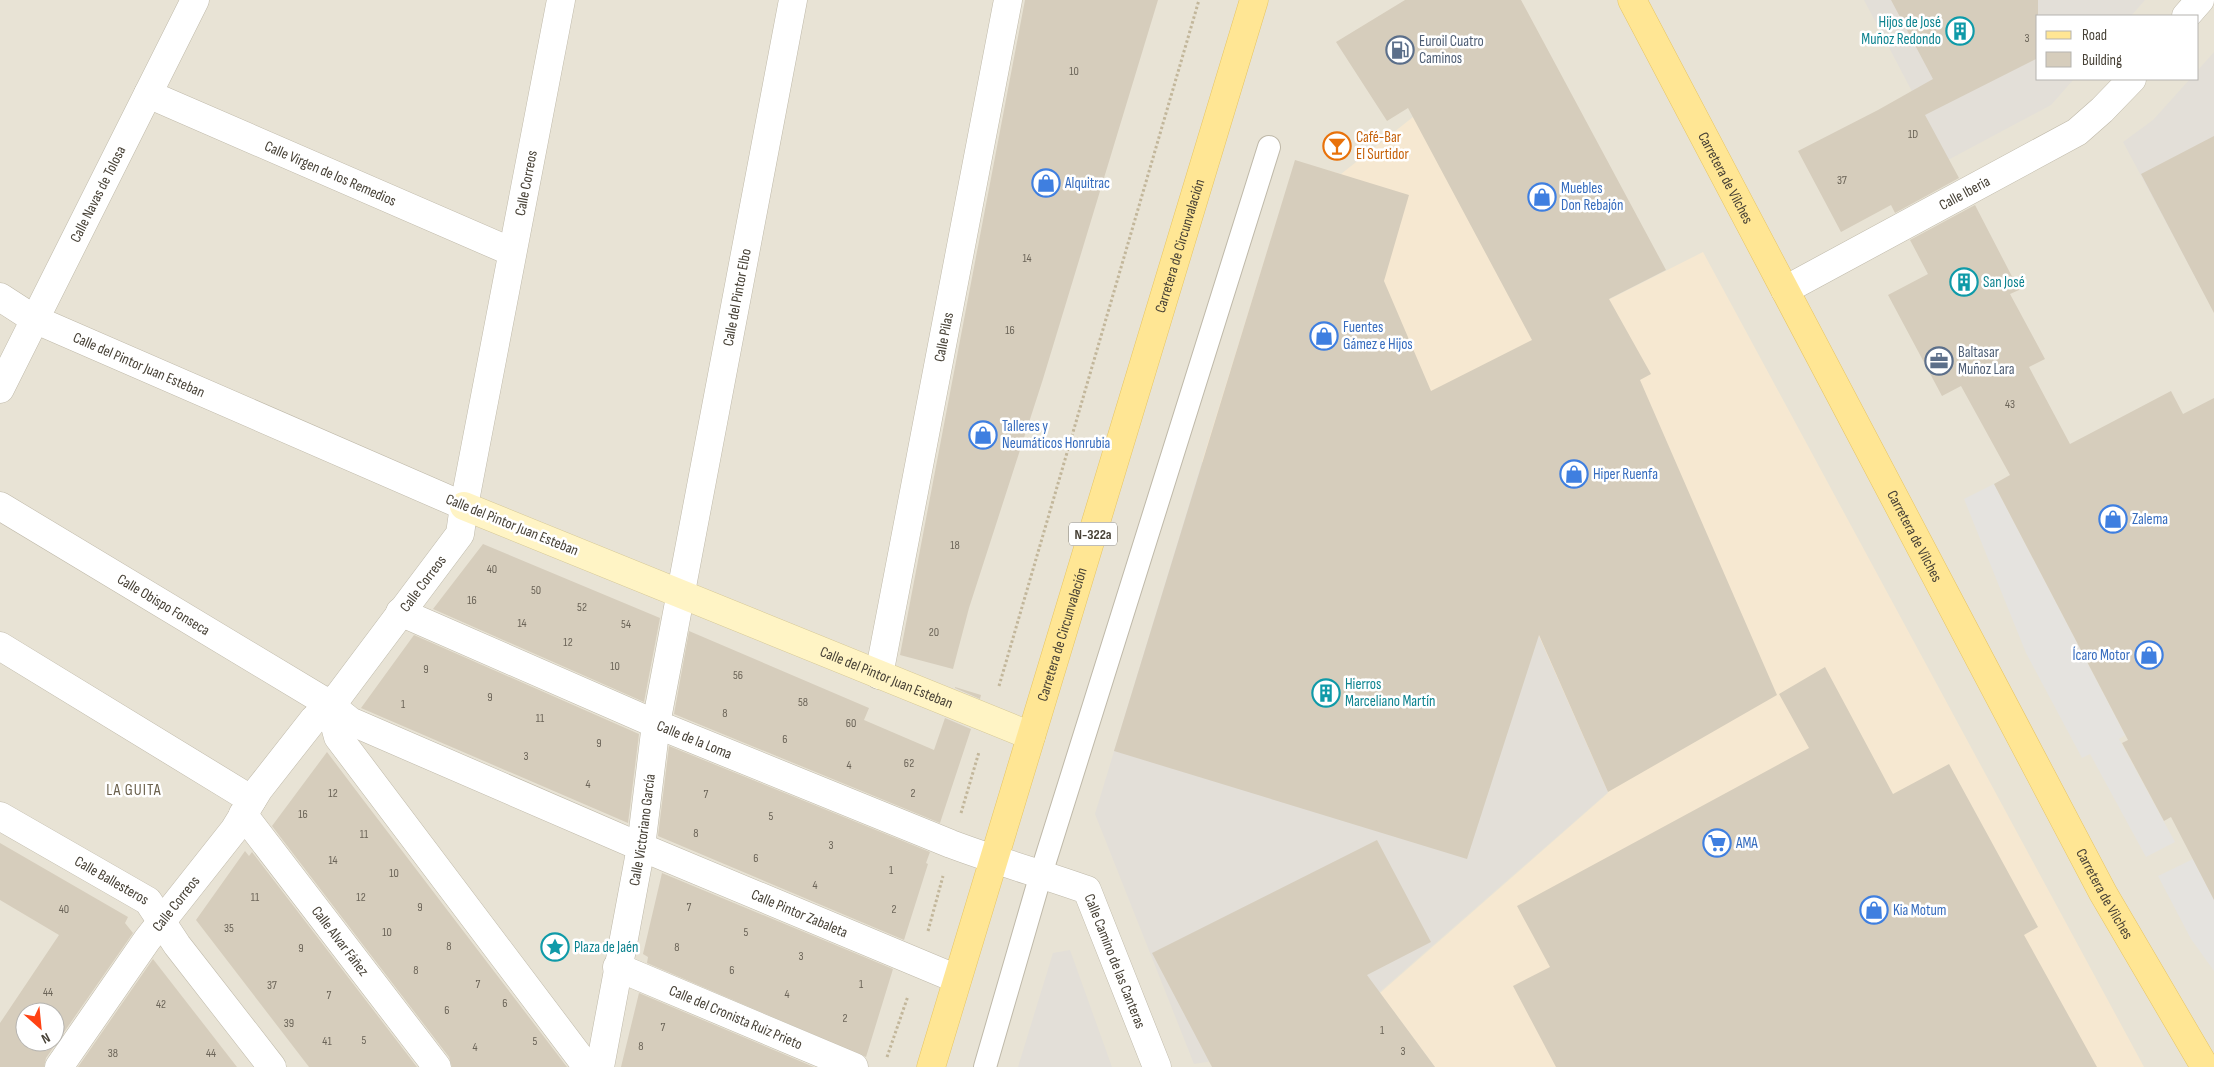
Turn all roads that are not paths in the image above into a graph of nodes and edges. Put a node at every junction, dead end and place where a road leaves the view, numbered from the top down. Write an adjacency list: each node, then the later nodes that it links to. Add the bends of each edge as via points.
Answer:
1 (195, 0): 10 (street, Calle Navas de Tolosa)
2 (561, 0): 12 (street, Calle Correos)
3 (793, 0): 19 (street, Calle del Pintor Elbo)
4 (1008, 0): 22 (street, Calle Pilas)
5 (1254, 0): 25 (main road, Carretera de Circunvalación / N-322a)
6 (1632, 0): 13 (main road, Carretera de Vilches)
7 (2200, 0): 8 (street)
8 (2187, 15)
9 (2131, 80): 13 (street, Calle Iberia, via 2070,136)
10 (148, 94): 12 (street, Calle Virgen de los Remedios); 15 (street, Calle Navas de Tolosa)
11 (1269, 147): 30 (lane)
12 (512, 252): 18 (street, Calle Correos)
13 (1785, 290): 43 (main road, Carretera de Vilches, via 2104,893)
14 (0, 296): 15 (street, Calle del Pintor Juan Esteban)
15 (34, 319): 16 (street, Calle Navas de Tolosa); 18 (street, Calle del Pintor Juan Esteban)
16 (0, 389)
17 (0, 506): 23 (street, Calle Obispo Fonseca)
18 (464, 506): 19 (street, Calle del Pintor Juan Esteban); 20 (street, Calle Correos, via 460,534)
19 (680, 592): 22 (street, Calle del Pintor Juan Esteban); 24 (street, Calle Victoriano García)
20 (400, 612): 23 (street, Calle Correos, via 340,694); 24 (street, Calle de la Loma)
21 (0, 646): 26 (street, Calle Alvar Fáñez)
22 (879, 675): 25 (street, Calle del Pintor Juan Esteban)
23 (328, 704): 26 (street, Calle Correos); 28 (street, via 350,721); 37 (street, via 338,737)
24 (656, 724): 28 (street, Calle Victoriano García); 29 (street, Calle de la Loma)
25 (1031, 736): 29 (main road, Carretera de Circunvalación / N-322a)
26 (248, 807): 31 (street, Calle Correos, via 234,830); 36 (street, Calle Alvar Fáñez)
27 (0, 816): 31 (street, Calle Ballesteros, via 148,901)
28 (641, 847): 32 (street, Calle Victoriano García); 33 (street, Calle Pintor Zabaleta)
29 (993, 860): 30 (street, Calle Camino de las Canteras); 33 (main road, Carretera de Circunvalación / N-322a)
30 (1041, 874): 41 (lane); 42 (street, Calle Camino de las Canteras, via 1087,890)
31 (162, 921): 34 (street, Calle Correos); 35 (street, Calle Ballesteros, via 177,946)
32 (617, 967): 38 (street, Calle Victoriano García); 39 (street, Calle del Cronista Ruiz Prieto)
33 (957, 979): 40 (main road, Carretera de Circunvalación / N-322a)
34 (59, 1067)
35 (272, 1067)
36 (436, 1067)
37 (587, 1067)
38 (600, 1067)
39 (854, 1067)
40 (931, 1067)
41 (985, 1067)
42 (1157, 1067)
43 (2205, 1067)

